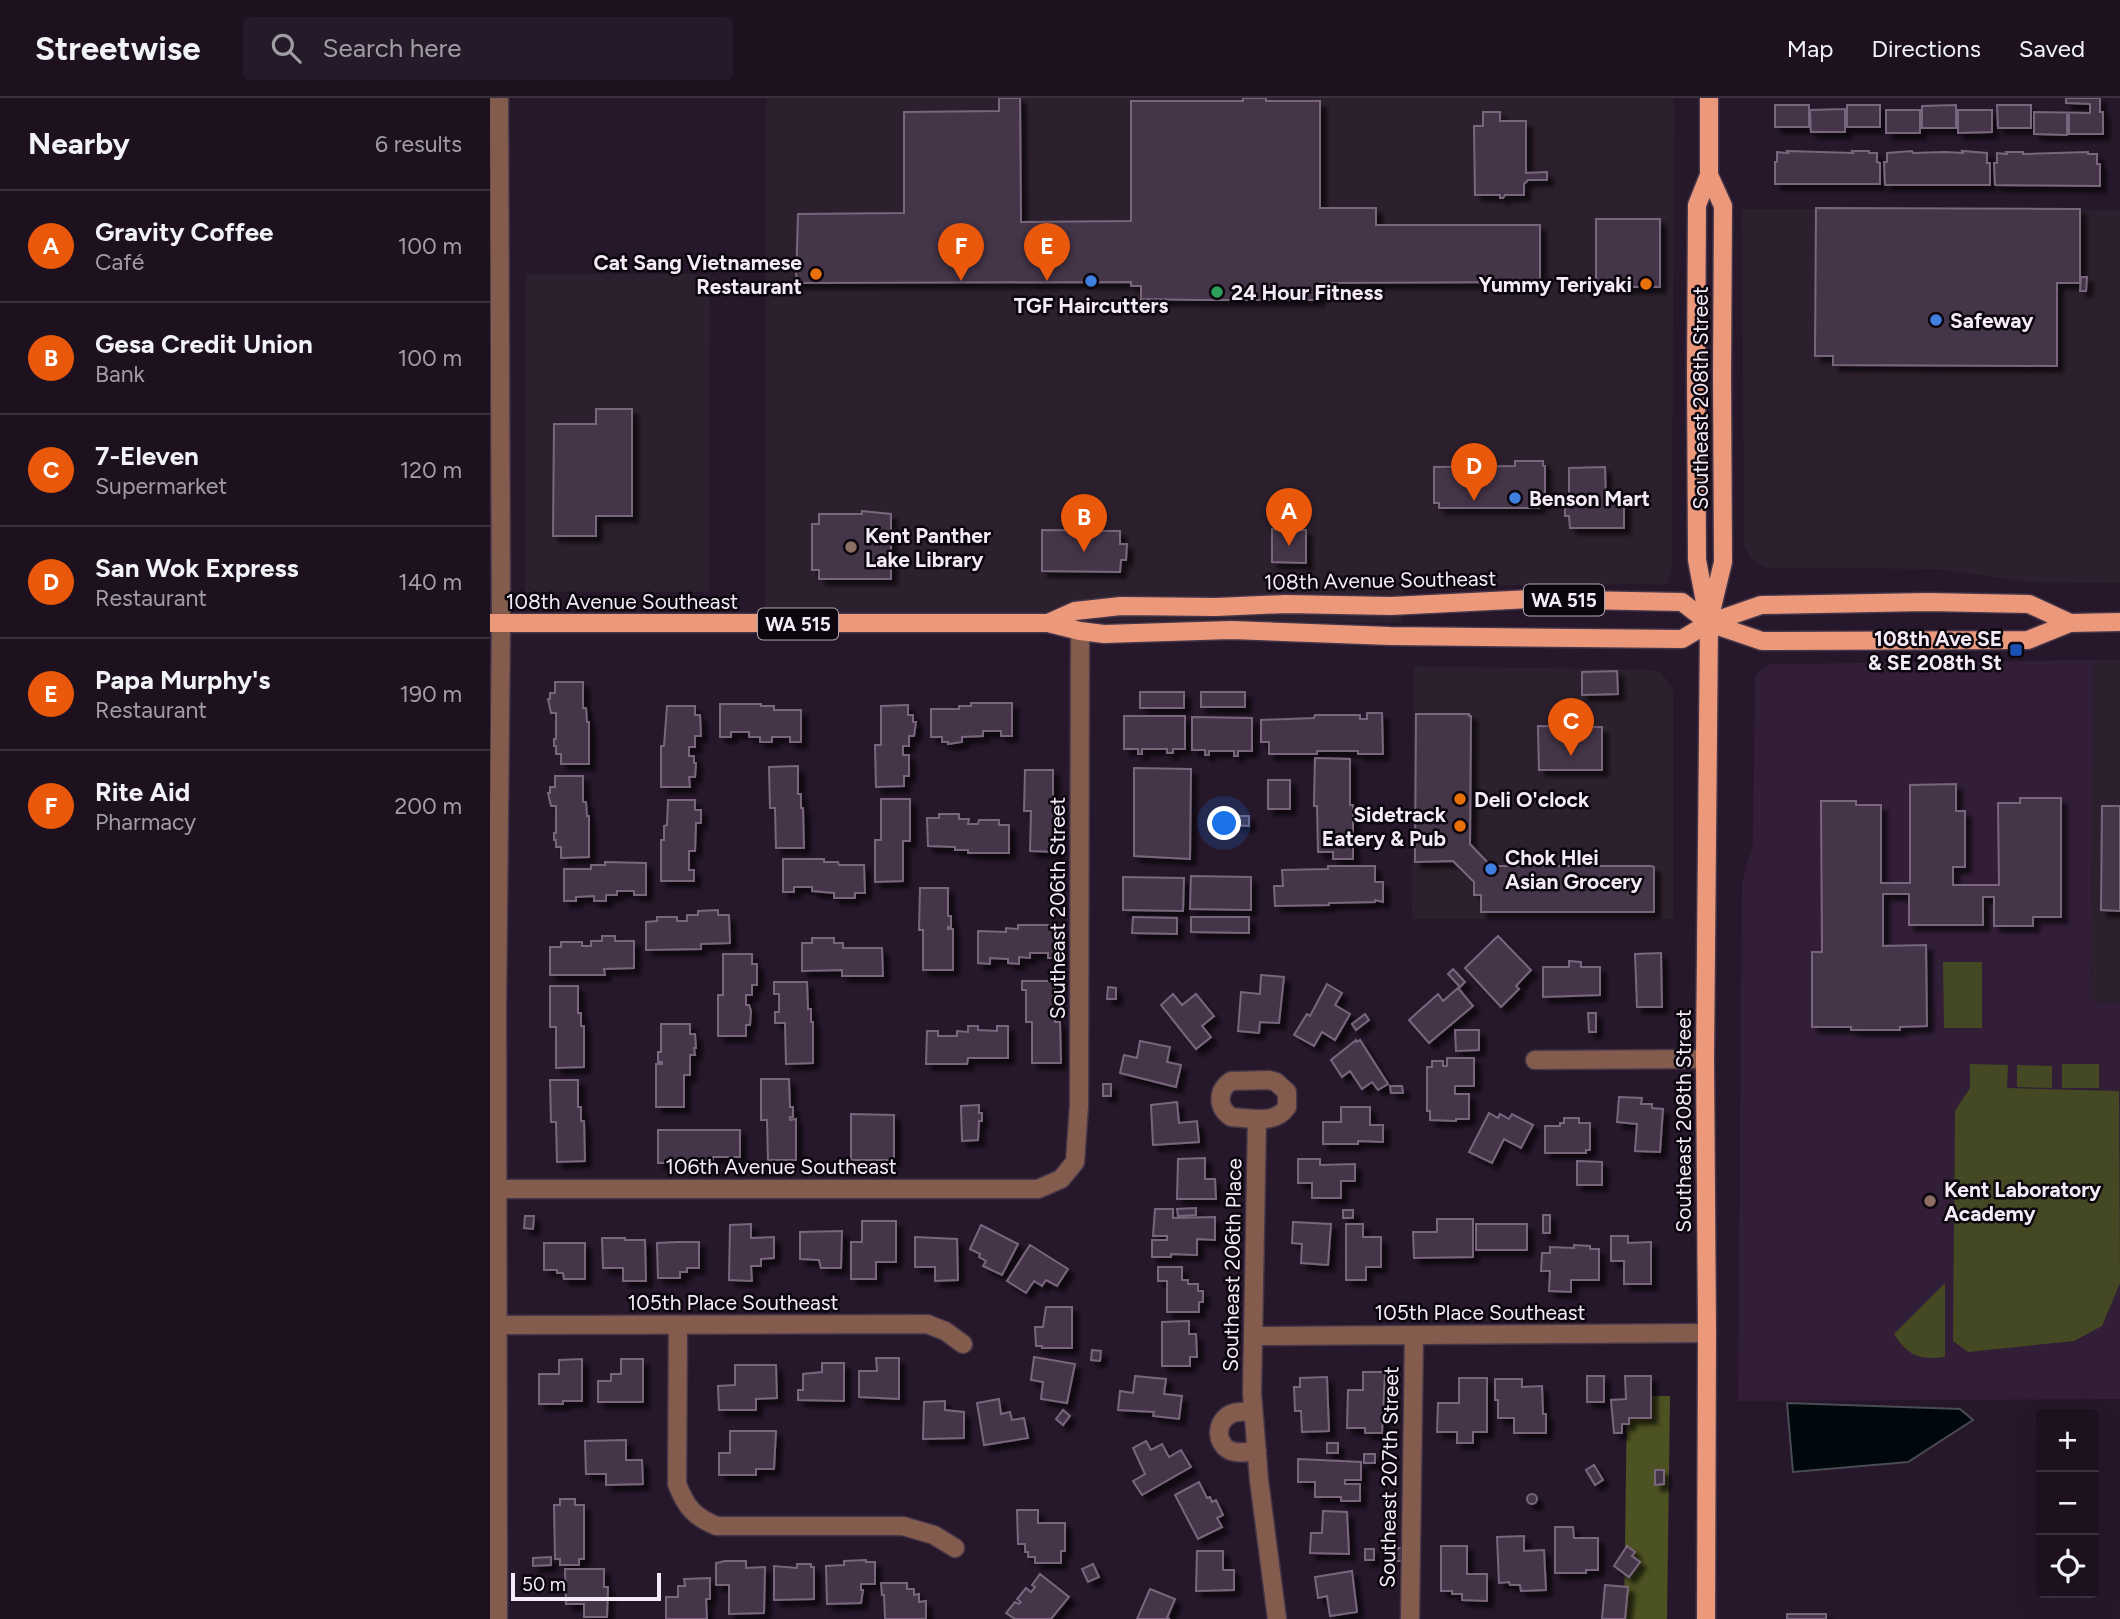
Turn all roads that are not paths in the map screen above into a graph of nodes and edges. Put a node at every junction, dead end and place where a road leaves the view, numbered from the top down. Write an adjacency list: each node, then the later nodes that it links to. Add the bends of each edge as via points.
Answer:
1 (499, 98): 5 (street)
2 (1709, 98): 3 (main road, Southeast 208th Street)
3 (1709, 175): 7 (main road, Southeast 208th Street, via 1697,205 1696,376 1697,560); 7 (main road, Southeast 208th Street, via 1723,206 1723,562)
4 (2120, 622): 8 (main road, 108th Avenue Southeast / WA 515)
5 (495, 623): 6 (main road, 108th Avenue Southeast / WA 515); 10 (street)
6 (1048, 623): 7 (main road, 108th Avenue Southeast / WA 515, via 1075,611 1121,606 1391,606 1529,599 1682,603); 9 (main road, 108th Avenue Southeast / WA 515)
7 (1709, 623): 8 (main road, 108th Avenue Southeast / WA 515, via 1762,641 2028,640); 8 (main road, 108th Avenue Southeast / WA 515, via 1761,605 1927,602 2029,604); 9 (main road, 108th Avenue Southeast / WA 515, via 1682,639); 11 (main road, Southeast 208th Street)
8 (2070, 623)
9 (1080, 631): 15 (street, Southeast 206th Street, via 1079,1117 1075,1162)
10 (494, 1005): 14 (street)
11 (1705, 1059): 12 (street); 19 (main road, Southeast 208th Street)
12 (1535, 1060)
13 (1257, 1119): 20 (street, Southeast 206th Place)
14 (494, 1162): 16 (street)
15 (1061, 1180): 16 (street, 106th Avenue Southeast, via 1038,1189)
16 (498, 1189): 17 (street)
17 (498, 1325): 18 (street, 105th Place Southeast); 24 (street)
18 (678, 1325): 22 (street, 105th Place Southeast, via 927,1324); 27 (street, via 677,1484 684,1502 703,1520 718,1526 903,1526 934,1535)
19 (1707, 1334): 21 (street, 105th Place Southeast); 31 (main road, Southeast 208th Street)
20 (1254, 1336): 21 (street, 105th Place Southeast); 23 (street, Southeast 206th Place)
21 (1414, 1336): 30 (street, Southeast 207th Street)
22 (963, 1344)
23 (1253, 1411): 25 (street, Southeast 206th Place); 25 (street, via 1224,1419 1219,1434 1232,1451)
24 (494, 1440): 26 (street)
25 (1257, 1451): 29 (street, Southeast 206th Place)
26 (494, 1492): 28 (street)
27 (955, 1548)
28 (498, 1619)
29 (1277, 1619)
30 (1410, 1619)
31 (1706, 1619)

